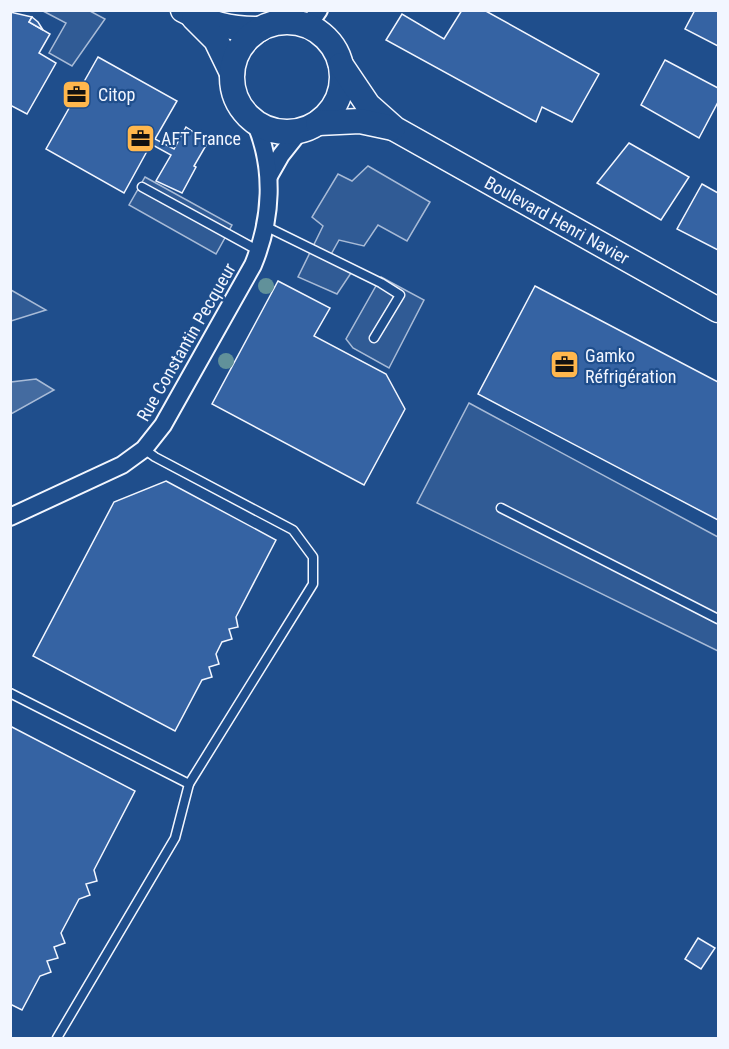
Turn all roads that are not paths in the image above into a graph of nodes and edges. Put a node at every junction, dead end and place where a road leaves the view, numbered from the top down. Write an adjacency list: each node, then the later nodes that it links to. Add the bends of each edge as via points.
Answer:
1 (184, 11): 3 (main road, via 218,25); 5 (main road, via 216,40)
2 (314, 18): 3 (main road); 4 (main road)
3 (260, 29): 5 (main road, via 240,47)
4 (341, 65): 7 (main road, via 336,102); 8 (main road, Boulevard Henri Navier, via 369,105)
5 (232, 73): 6 (main road, via 235,96)
6 (255, 122): 7 (main road, via 277,131); 9 (street, Rue Constantin Pecqueur)
7 (309, 127): 8 (main road, Boulevard Henri Navier, via 360,121); 9 (street, Rue Constantin Pecqueur, via 280,155)
8 (395, 129): 13 (main road, Boulevard Henri Navier)
9 (269, 176): 11 (street, Rue Constantin Pecqueur)
10 (142, 187): 12 (lane)
11 (265, 226): 12 (street, Rue Constantin Pecqueur); 14 (lane, via 400,295)
12 (259, 250): 15 (street, Rue Constantin Pecqueur, via 163,425)
13 (718, 310)
14 (375, 338)
15 (144, 449): 17 (street, Rue Constantin Pecqueur, via 122,465); 20 (lane, via 293,530 313,557 313,584)
16 (501, 508): 18 (lane)
17 (10, 517)
18 (718, 619)
19 (10, 693): 20 (lane)
20 (189, 784): 21 (lane, via 175,838)
21 (57, 1038)

